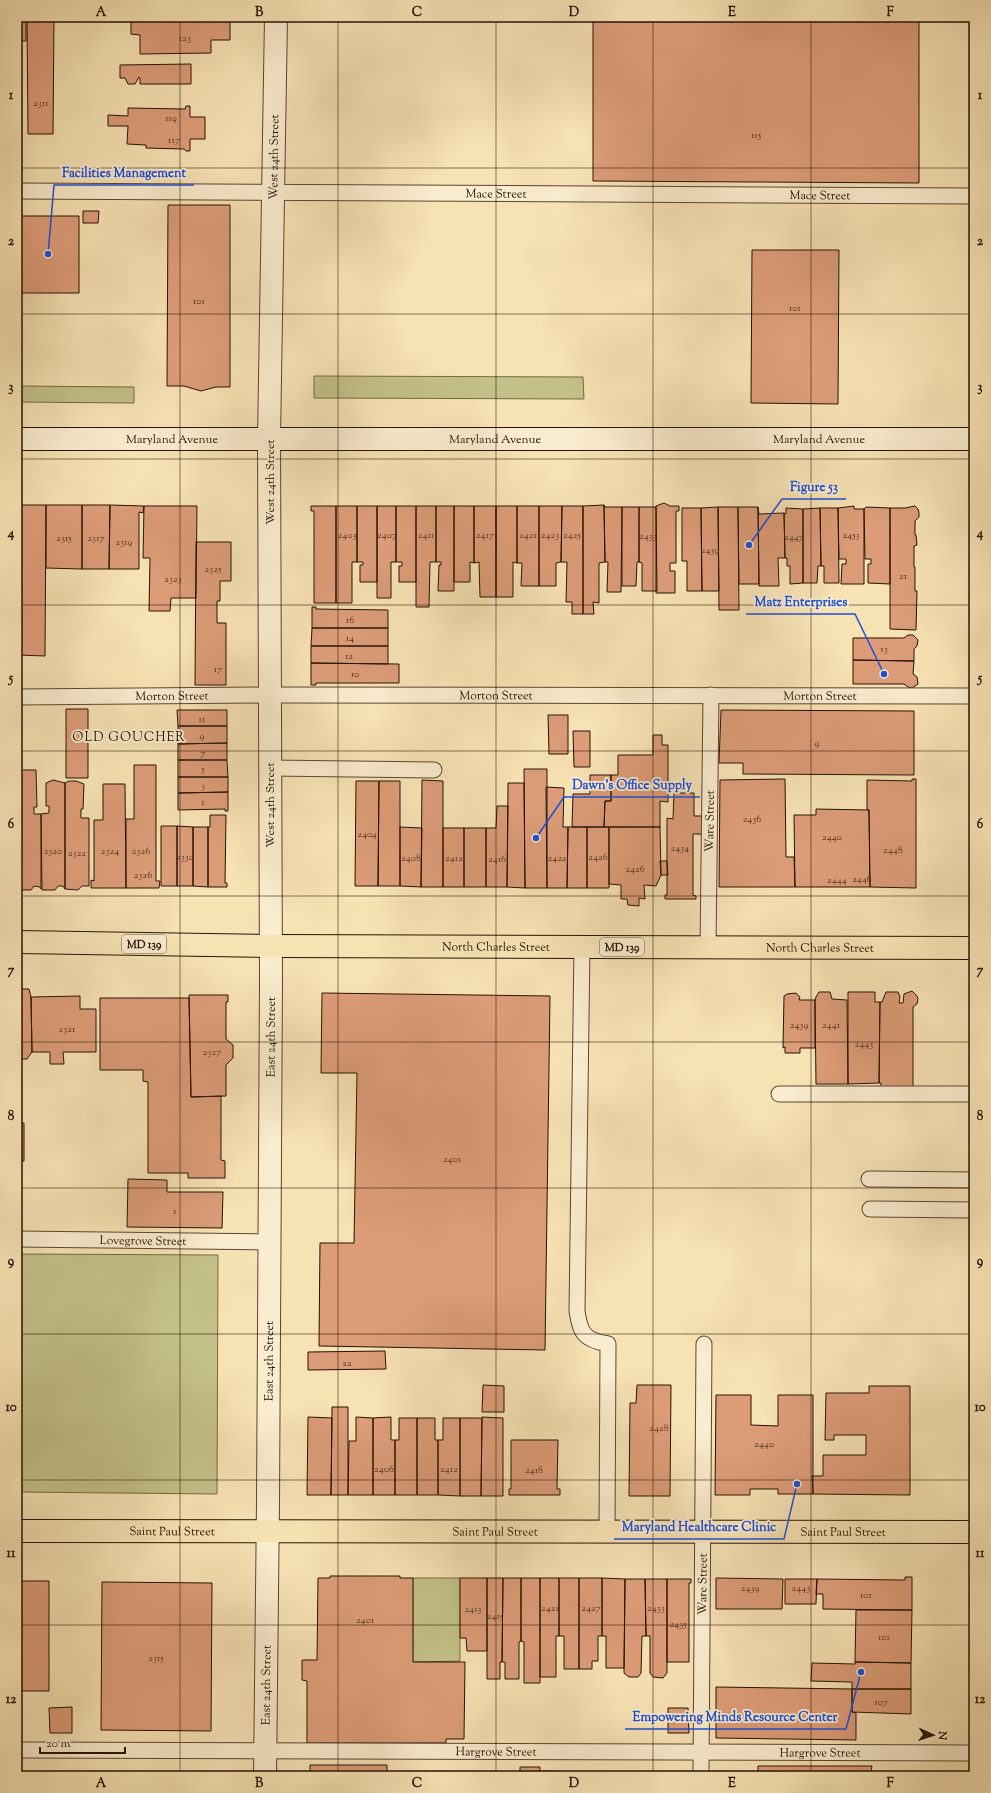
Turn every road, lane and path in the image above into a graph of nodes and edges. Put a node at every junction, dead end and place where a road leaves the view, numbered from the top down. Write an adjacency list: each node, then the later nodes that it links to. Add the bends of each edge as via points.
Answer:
1 (276, 17): 3 (street, West 24th Street)
2 (17, 191): 3 (lane, Mace Street)
3 (272, 193): 4 (lane, Mace Street); 6 (street, West 24th Street)
4 (974, 196)
5 (17, 439): 6 (street, Maryland Avenue)
6 (269, 439): 7 (street, Maryland Avenue); 8 (street, West 24th Street)
7 (974, 439)
8 (270, 695): 9 (lane, Morton Street); 11 (lane, Morton Street); 12 (street, West 24th Street)
9 (711, 695): 10 (lane, Morton Street); 17 (lane, Ware Street)
10 (974, 696)
11 (17, 697)
12 (270, 768): 13 (lane); 15 (street, West 24th Street)
13 (434, 770)
14 (17, 942): 15 (main road, North Charles Street / MD 139)
15 (271, 946): 16 (main road, North Charles Street / MD 139); 26 (street, East 24th Street)
16 (582, 947): 17 (main road, North Charles Street / MD 139); 30 (lane, via 577,1311 579,1325 586,1338 608,1344)
17 (708, 947): 18 (main road, North Charles Street / MD 139)
18 (974, 948)
19 (779, 1094): 20 (lane)
20 (974, 1094)
21 (869, 1179): 22 (lane)
22 (974, 1180)
23 (870, 1209): 24 (lane)
24 (974, 1210)
25 (17, 1239): 26 (lane, Lovegrove Street)
26 (269, 1242): 29 (street, East 24th Street)
27 (704, 1344): 31 (lane, Ware Street)
28 (17, 1531): 29 (main road, Saint Paul Street)
29 (268, 1531): 30 (main road, Saint Paul Street); 34 (street, East 24th Street)
30 (607, 1532): 31 (main road, Saint Paul Street)
31 (703, 1532): 32 (main road, Saint Paul Street); 35 (lane, Ware Street)
32 (974, 1532)
33 (17, 1750): 34 (lane, Hargrove Street)
34 (265, 1750): 35 (lane, Hargrove Street); 37 (street, East 24th Street)
35 (701, 1752): 36 (lane, Hargrove Street); 38 (lane, Ware Street)
36 (974, 1753)
37 (265, 1776)
38 (701, 1776)

